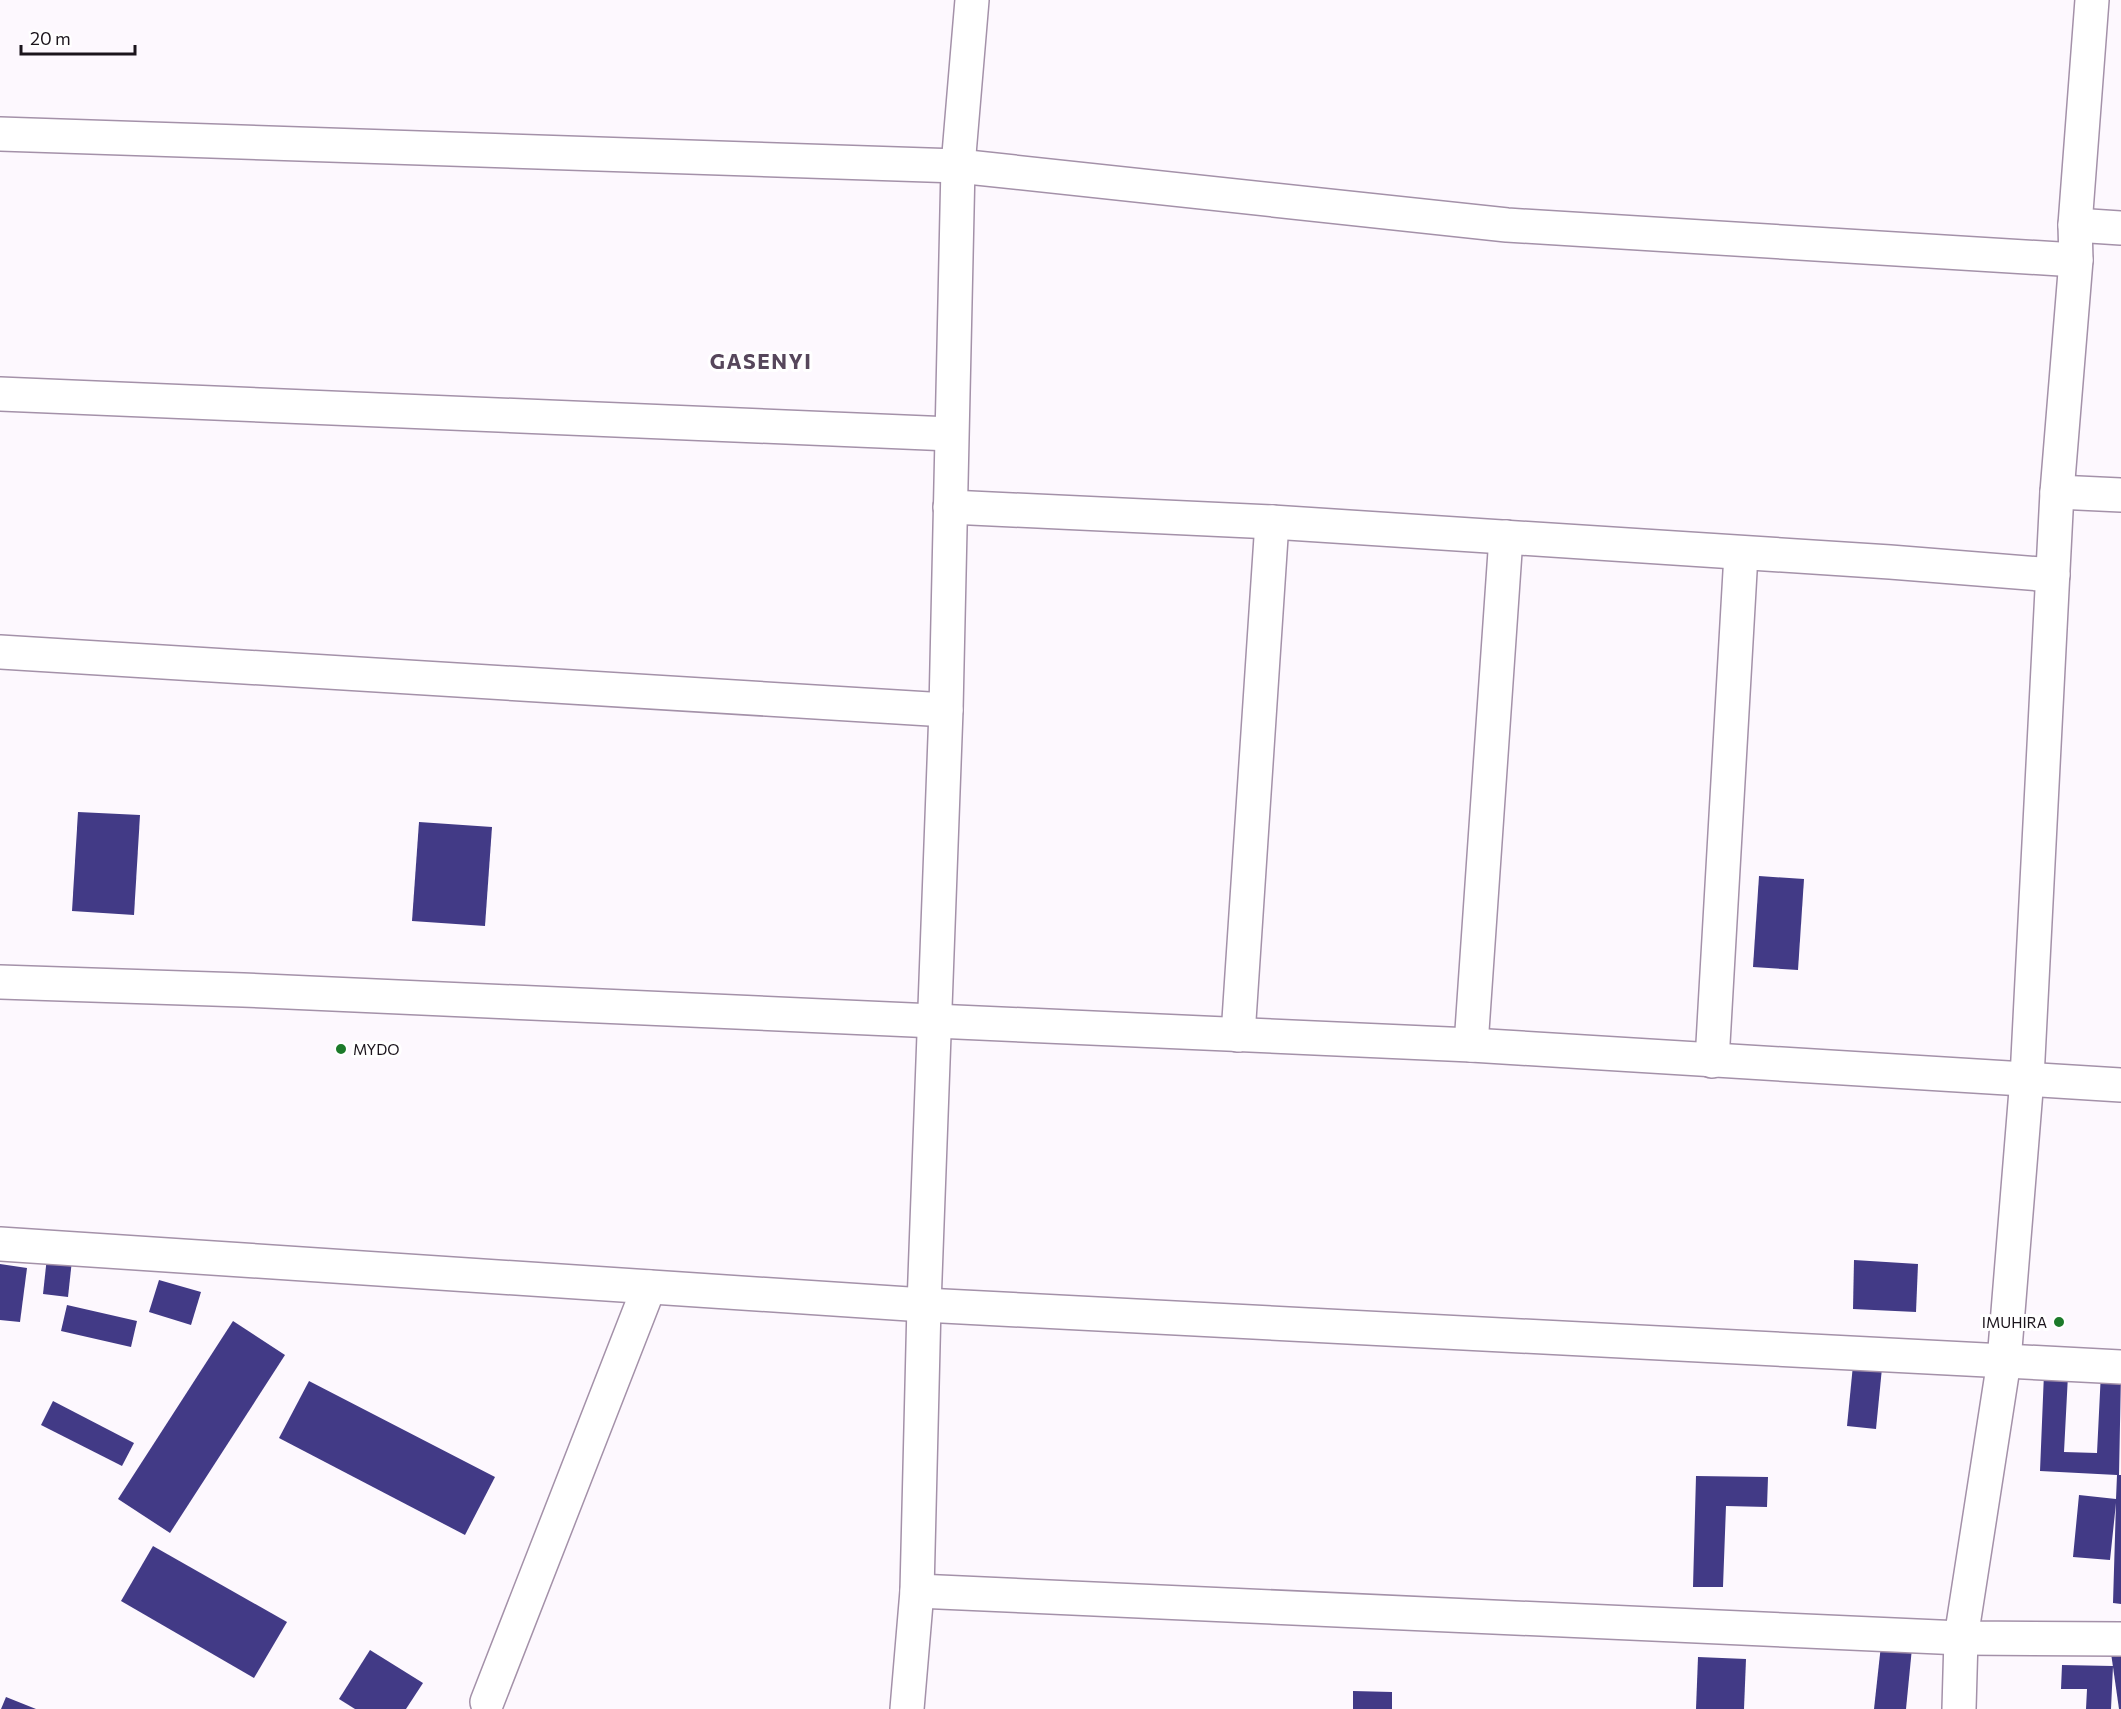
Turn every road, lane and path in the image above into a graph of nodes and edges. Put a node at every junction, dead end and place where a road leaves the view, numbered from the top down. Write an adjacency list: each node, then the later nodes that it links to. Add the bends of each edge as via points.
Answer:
1 (972, 0): 4 (street)
2 (2092, 0): 5 (street)
3 (0, 134): 4 (street)
4 (958, 166): 7 (street, via 1507,225); 9 (street)
5 (2075, 225): 6 (street); 7 (street)
6 (2121, 228)
7 (2076, 260): 10 (street)
8 (0, 394): 9 (street)
9 (951, 434): 12 (street)
10 (2057, 492): 11 (street); 16 (street)
11 (2121, 495)
12 (950, 507): 13 (street); 18 (street)
13 (1272, 522): 14 (street); 21 (street)
14 (1506, 537): 15 (street); 22 (street)
15 (1741, 554): 16 (street); 23 (street)
16 (2053, 575): 24 (street)
17 (0, 652): 18 (street)
18 (946, 710): 20 (street)
19 (0, 982): 20 (street)
20 (935, 1022): 21 (street); 28 (street)
21 (1238, 1035): 22 (street)
22 (1471, 1045): 23 (street)
23 (1712, 1060): 24 (street)
24 (2027, 1078): 25 (street); 29 (street)
25 (2121, 1085)
26 (0, 1244): 27 (street)
27 (649, 1287): 28 (street); 34 (street)
28 (924, 1305): 29 (street); 31 (street)
29 (2004, 1360): 30 (street); 32 (street)
30 (2121, 1367)
31 (917, 1591): 32 (street); 35 (street)
32 (1961, 1638): 33 (street); 36 (street)
33 (2121, 1639)
34 (487, 1702)
35 (908, 1709)
36 (1959, 1709)

